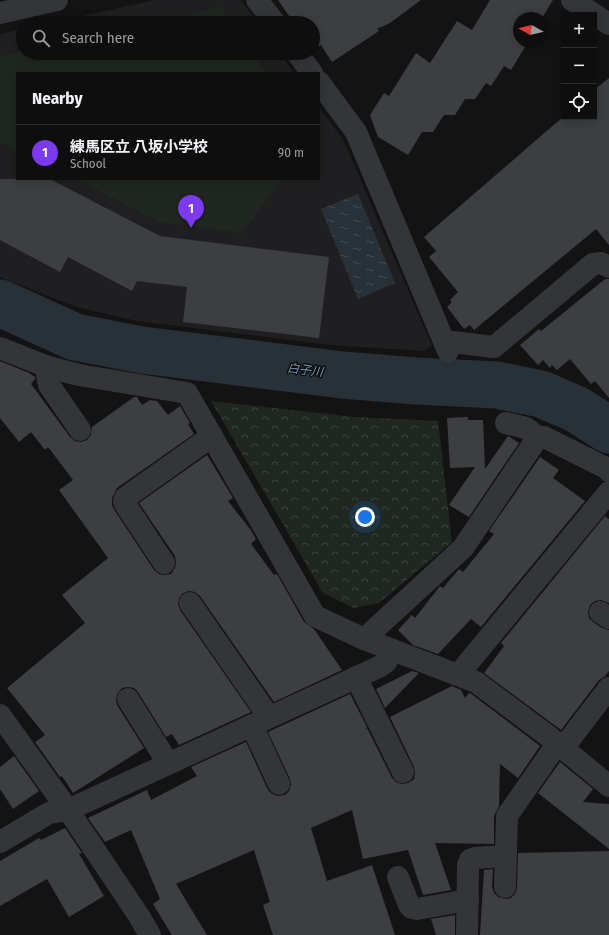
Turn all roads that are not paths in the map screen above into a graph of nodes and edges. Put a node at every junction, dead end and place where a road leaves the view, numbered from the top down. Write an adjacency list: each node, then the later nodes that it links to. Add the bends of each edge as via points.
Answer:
1 (57, 0): 4 (street)
2 (258, 0): 5 (street)
3 (572, 0): 6 (street)
4 (0, 13)
5 (270, 16)
6 (609, 24)
7 (302, 60): 8 (street)
8 (311, 72)
9 (320, 83): 10 (street, via 356,132 446,346 494,347 593,264 602,263)
10 (609, 267)
11 (0, 348): 12 (street)
12 (48, 367): 14 (street, via 49,385); 15 (street, via 187,394)
13 (506, 423): 16 (street, via 526,428)
14 (80, 430)
15 (212, 436): 19 (street, via 125,498 124,504); 21 (street, via 312,613 319,619)
16 (538, 438): 17 (street, via 544,437); 21 (street, via 463,548)
17 (609, 471)
18 (609, 492): 23 (street)
19 (164, 562)
20 (190, 603): 28 (street)
21 (364, 639): 22 (street)
22 (393, 650): 23 (street); 24 (street, via 386,662)
23 (458, 675): 29 (street, via 476,682)
24 (356, 677): 28 (street); 31 (street)
25 (609, 688): 29 (street)
26 (128, 699): 30 (street)
27 (0, 715): 34 (street)
28 (260, 722): 30 (street); 32 (street)
29 (560, 746): 33 (street); 36 (street, via 507,816)
30 (168, 763): 34 (street)
31 (403, 772)
32 (279, 784)
33 (609, 786)
34 (68, 810): 35 (street, via 49,813); 40 (street)
35 (3, 833)
36 (505, 856): 38 (street); 39 (street, via 470,860)
37 (398, 877): 39 (street, via 412,908)
38 (504, 887)
39 (468, 900): 41 (street)
40 (150, 935)
41 (467, 935)

